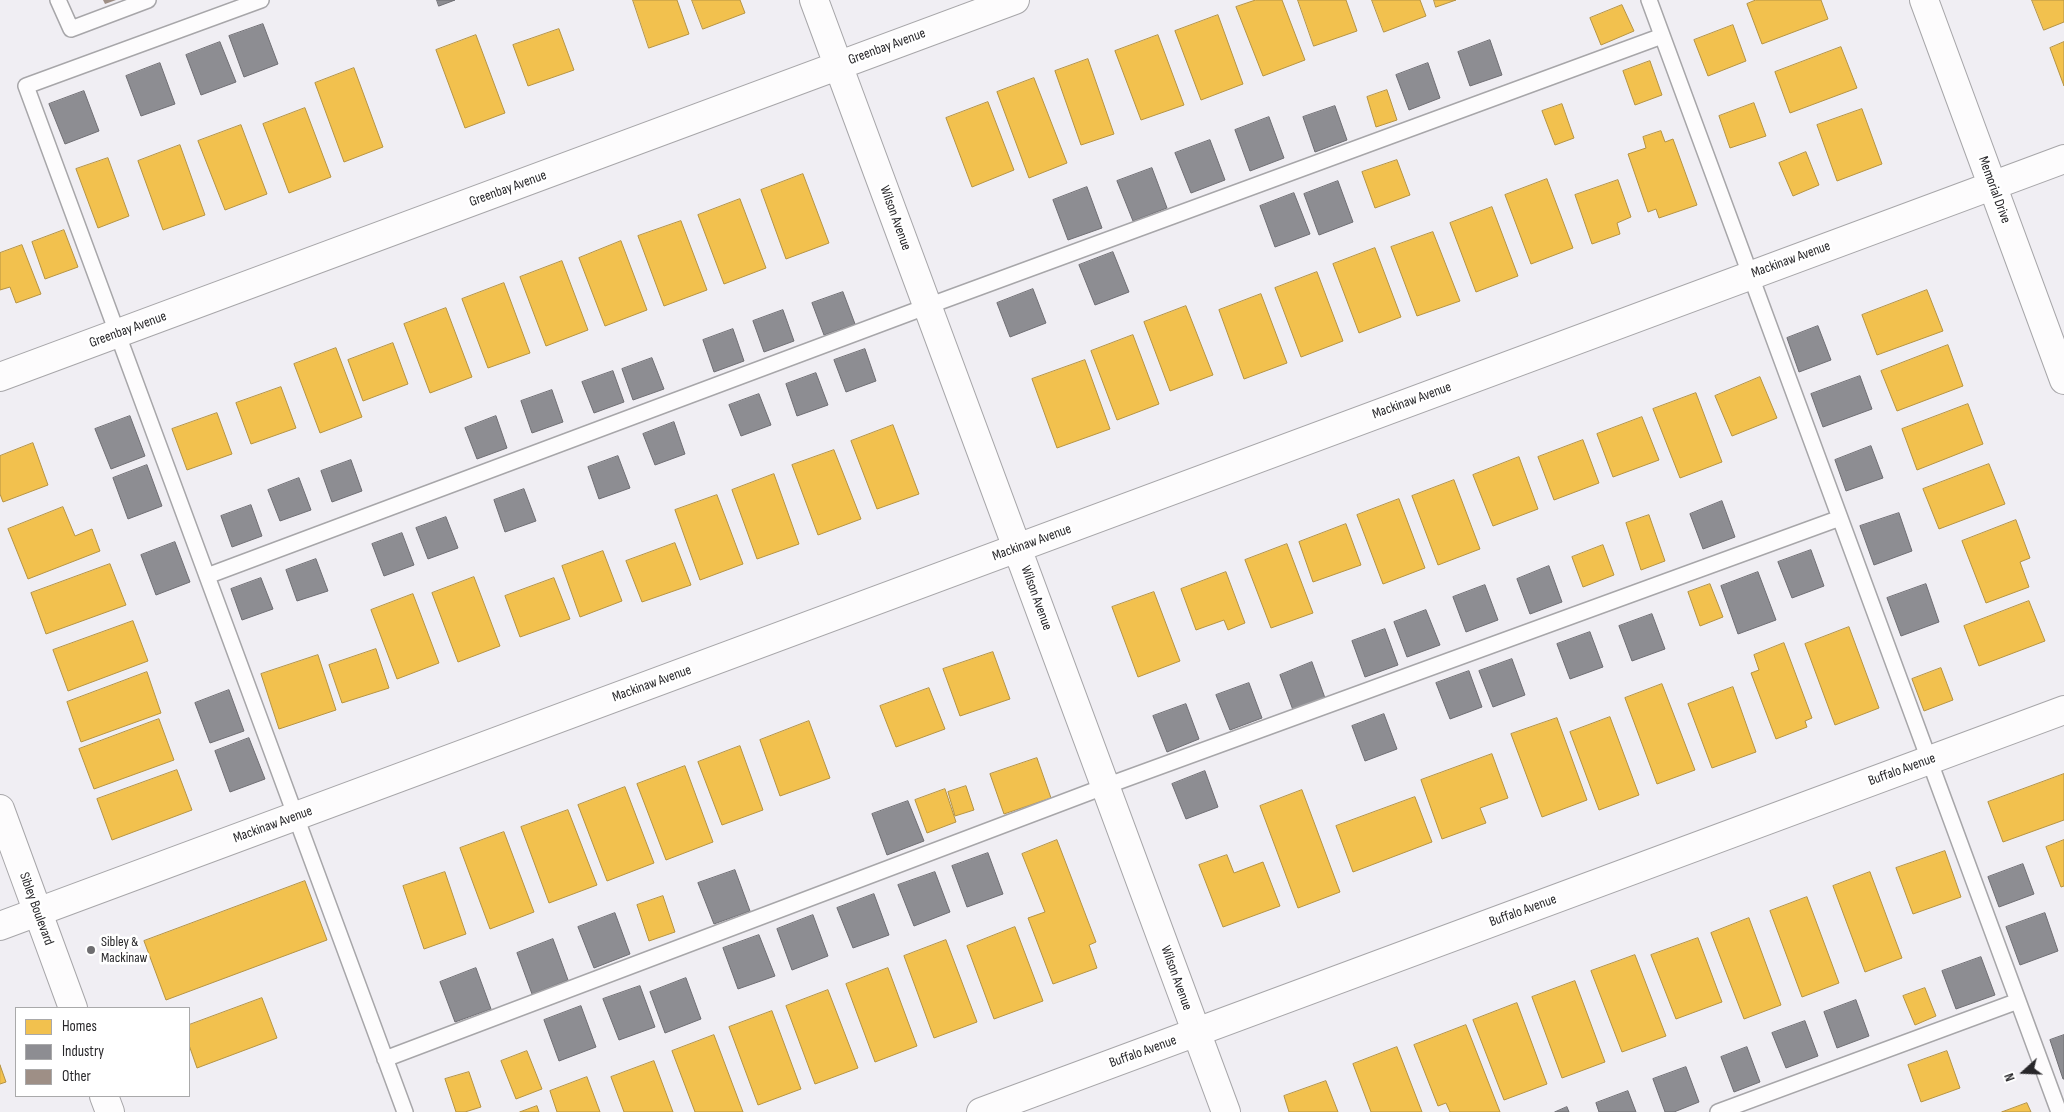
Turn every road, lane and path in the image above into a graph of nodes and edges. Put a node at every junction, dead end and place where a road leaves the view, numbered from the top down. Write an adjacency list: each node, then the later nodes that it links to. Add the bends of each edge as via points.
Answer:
1 (58, 0): 2 (lane, via 71,29)
2 (148, 0)
3 (262, 0): 14 (lane, via 26,86)
4 (814, 0): 9 (street, Wilson Avenue)
5 (1015, 0): 9 (street, Greenbay Avenue)
6 (1649, 0): 8 (lane)
7 (1924, 0): 11 (street, Memorial Drive)
8 (1662, 36): 12 (lane); 13 (lane)
9 (838, 66): 13 (street, Wilson Avenue); 14 (street, Greenbay Avenue)
10 (2064, 159): 11 (street, Mackinaw Avenue)
11 (1992, 185): 12 (street, Mackinaw Avenue); 16 (street, Memorial Drive)
12 (1750, 275): 17 (lane); 18 (street, Mackinaw Avenue)
13 (928, 306): 18 (street, Wilson Avenue); 19 (lane)
14 (118, 334): 15 (street, Greenbay Avenue); 19 (lane)
15 (0, 377)
16 (2064, 380)
17 (1840, 518): 21 (lane); 22 (lane)
18 (1017, 548): 22 (street, Wilson Avenue); 24 (street, Mackinaw Avenue)
19 (207, 576): 24 (lane)
20 (2064, 710): 21 (street, Buffalo Avenue)
21 (1930, 760): 27 (lane); 29 (street, Buffalo Avenue)
22 (1106, 786): 29 (street, Wilson Avenue); 30 (lane)
23 (0, 809): 25 (street, Sibley Boulevard)
24 (296, 816): 25 (street, Mackinaw Avenue); 30 (lane)
25 (38, 912): 26 (street, Mackinaw Avenue); 28 (street, Sibley Boulevard)
26 (0, 926)
27 (2018, 1001): 36 (lane); 37 (lane)
28 (73, 1007)
29 (1196, 1032): 34 (street, Buffalo Avenue); 35 (street, Wilson Avenue)
30 (385, 1059): 33 (lane)
31 (104, 1097): 32 (street)
32 (110, 1112)
33 (405, 1112)
34 (982, 1112)
35 (1226, 1112)
36 (1718, 1112)
37 (2059, 1112)

